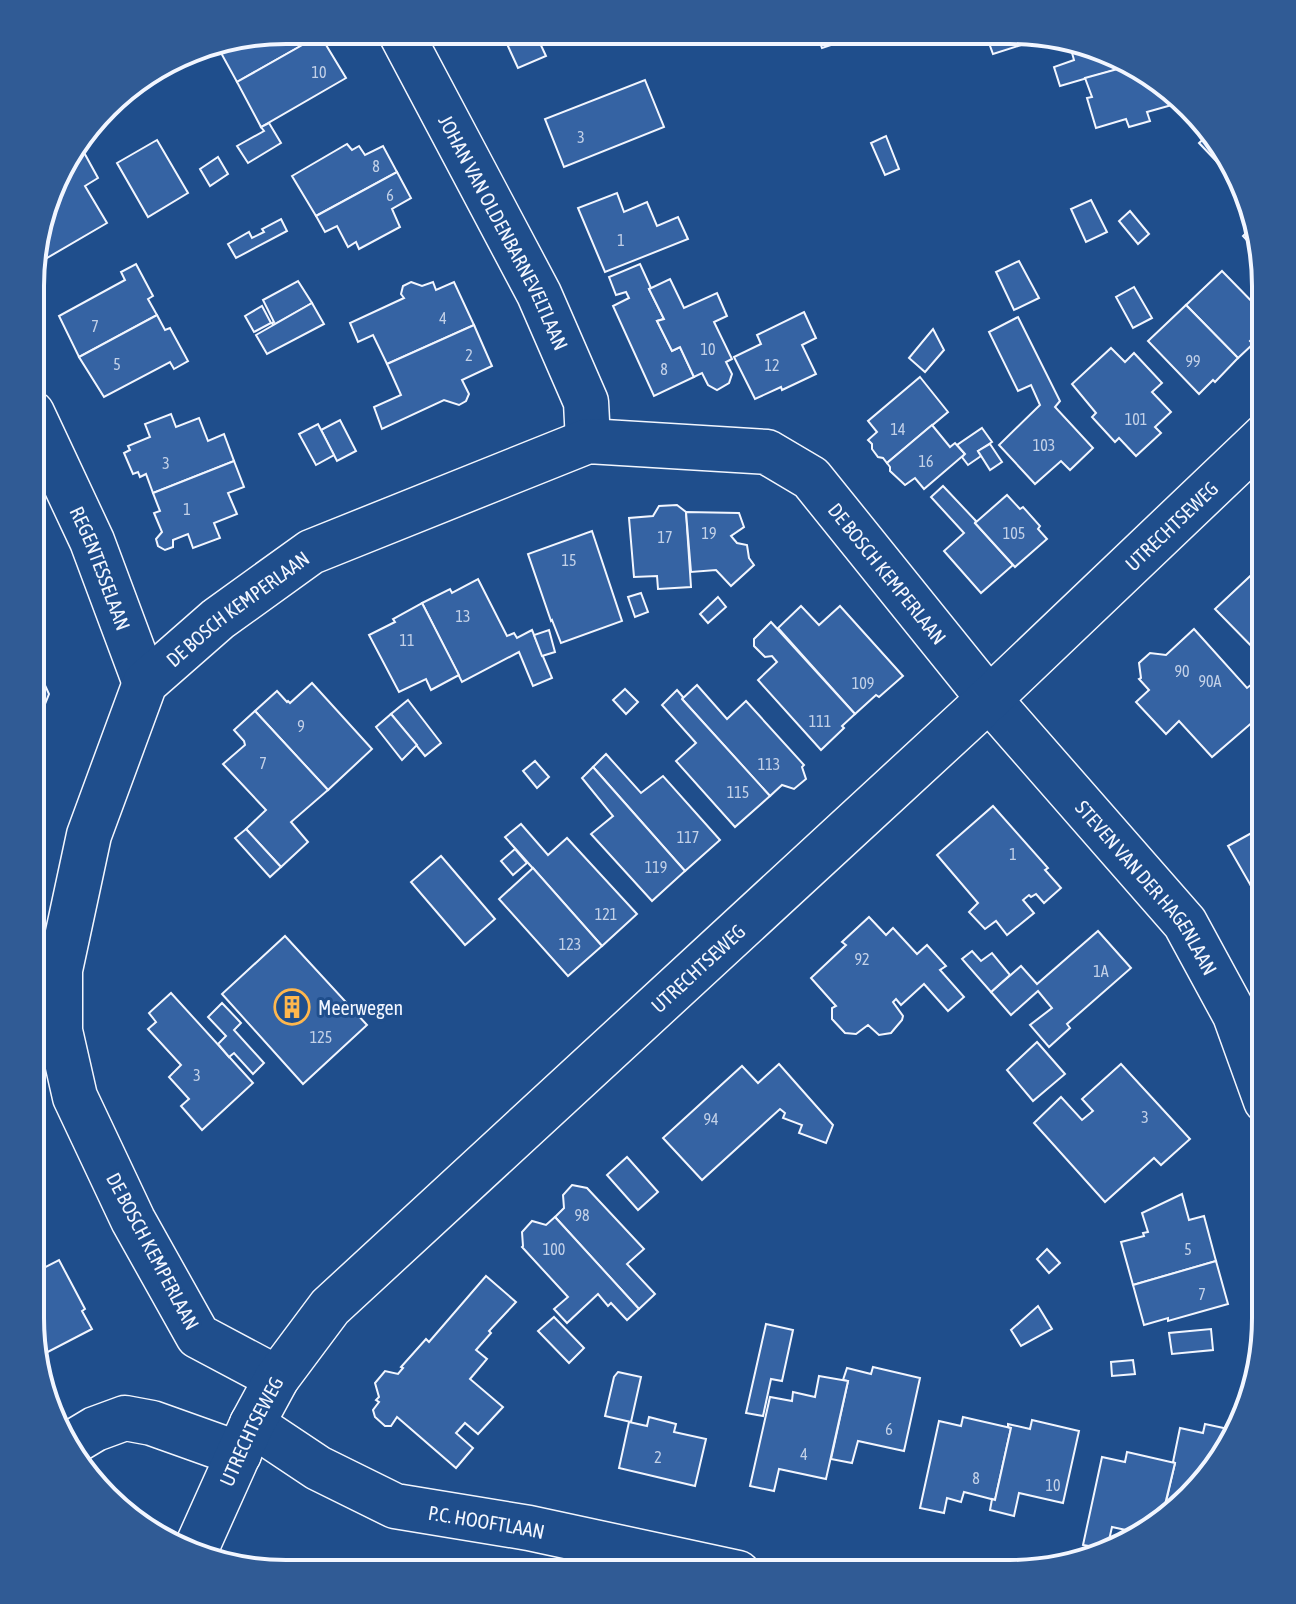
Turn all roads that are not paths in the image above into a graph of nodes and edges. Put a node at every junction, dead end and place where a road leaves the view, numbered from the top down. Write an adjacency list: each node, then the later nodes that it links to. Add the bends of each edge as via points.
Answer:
1 (407, 45): 3 (street, JOHAN VAN OLDENBARNEVELTLAAN, via 539,294 586,402)
2 (44, 439): 5 (street, REGENTESSELAAN, via 92,541)
3 (588, 441): 5 (street, DE BOSCH KEMPERLAAN, via 311,552 218,619); 6 (street, DE BOSCH KEMPERLAAN, via 767,452 811,478)
4 (1252, 448): 6 (street, UTRECHTSEWEG)
5 (145, 683): 7 (street, DE BOSCH KEMPERLAAN, via 89,835)
6 (989, 699): 8 (street, STEVEN VAN DER HAGENLAAN, via 1185,923 1235,1015); 9 (street, UTRECHTSEWEG, via 330,1307)
7 (45, 1031): 9 (street, DE BOSCH KEMPERLAAN, via 133,1220 198,1336)
8 (1251, 1060)
9 (277, 1378): 10 (street, UTRECHTSEWEG)
10 (246, 1439): 11 (street, P.C. HOOFTLAAN, via 125,1418); 12 (street, UTRECHTSEWEG); 13 (street, P.C. HOOFTLAAN, via 395,1506)
11 (77, 1440)
12 (199, 1543)
13 (673, 1559)

